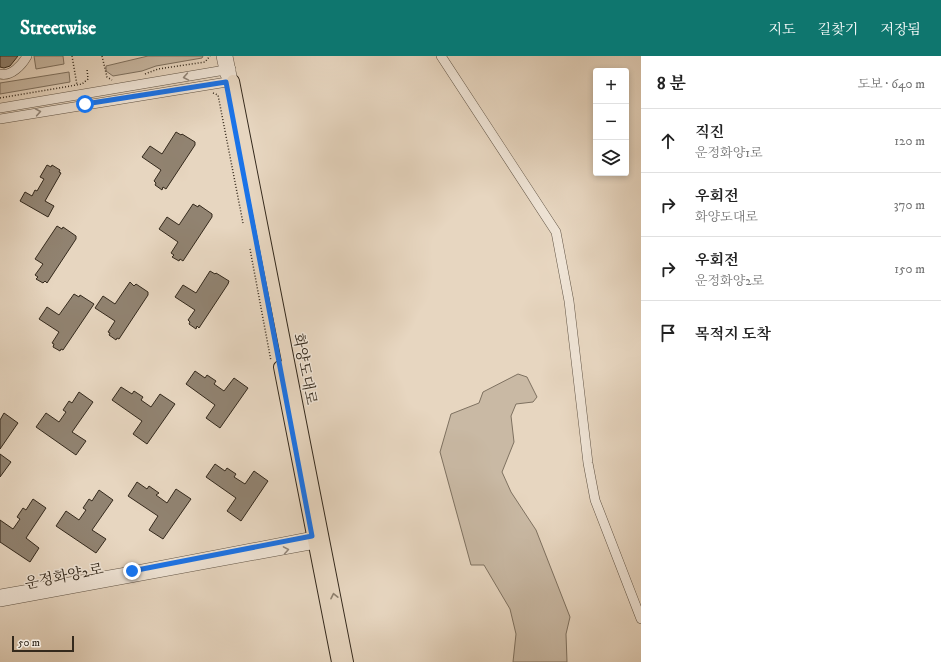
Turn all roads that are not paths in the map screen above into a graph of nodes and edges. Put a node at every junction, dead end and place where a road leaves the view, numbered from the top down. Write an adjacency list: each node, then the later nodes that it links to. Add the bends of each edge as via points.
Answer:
1 (27, 56): 5 (street, via 12,72)
2 (221, 56): 6 (street)
3 (228, 56): 6 (street)
4 (441, 56): 12 (street, via 556,232 569,301 588,463 595,500)
5 (0, 74)
6 (229, 76): 7 (street, one-way to 7); 8 (street, one-way to 6); 9 (main road, 화양도대로)
7 (0, 108)
8 (0, 119)
9 (318, 540): 10 (street, 운정화양2로); 11 (street, 운정화양2로, one-way to 9); 13 (main road, 화양도대로); 14 (main road, 화양도대로, one-way to 9)
10 (0, 594)
11 (0, 602)
12 (641, 619)
13 (338, 662)
14 (347, 662)

